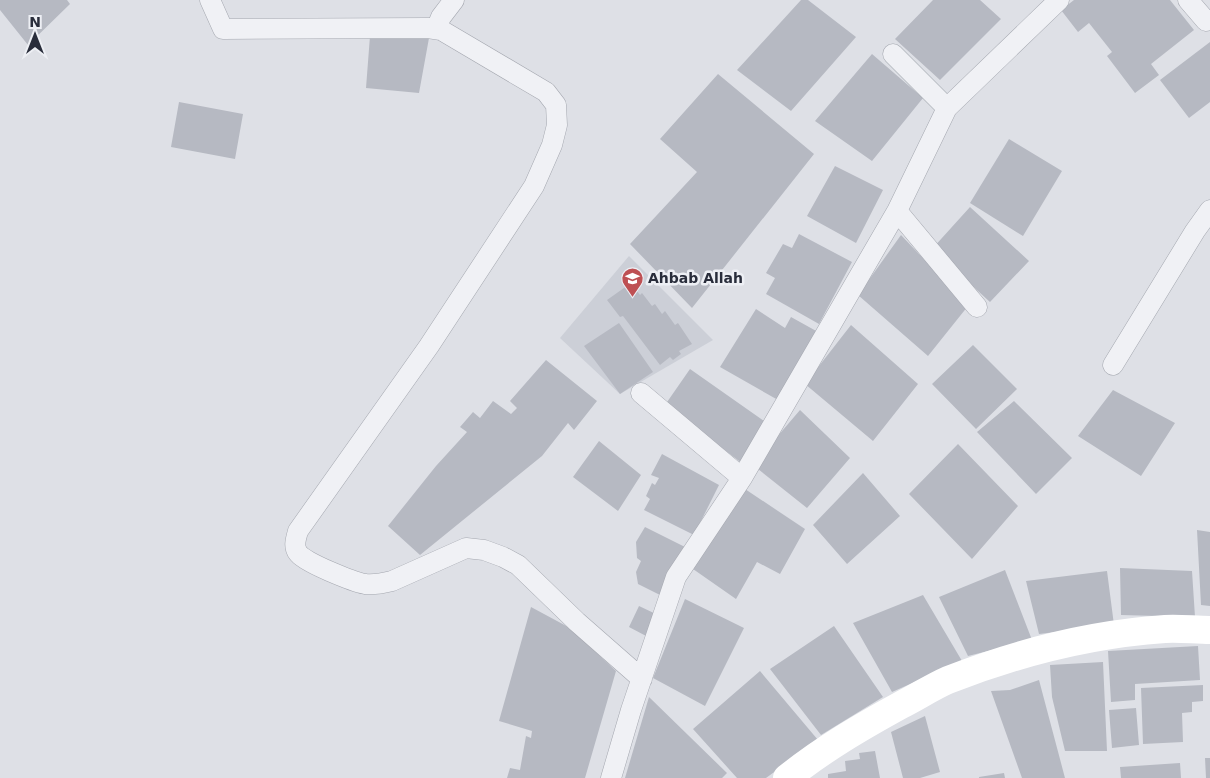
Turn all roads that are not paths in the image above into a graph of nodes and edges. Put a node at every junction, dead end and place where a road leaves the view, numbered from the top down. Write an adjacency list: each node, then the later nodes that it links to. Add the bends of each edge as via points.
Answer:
1 (210, 0): 6 (street, via 223,29)
2 (454, 0): 6 (street, via 441,16)
3 (1059, 0): 8 (street)
4 (1188, 0): 5 (street)
5 (1206, 21)
6 (436, 29): 16 (street, via 546,92 556,105 557,125 552,145 534,186 429,346 298,531 294,542 297,553 305,561 365,584 380,584 466,548 484,550 518,565)
7 (893, 54): 8 (street)
8 (947, 108): 10 (street)
9 (1210, 210): 12 (street)
10 (897, 211): 11 (street); 14 (street)
11 (977, 308)
12 (1113, 365)
13 (641, 393): 14 (street)
14 (742, 478): 16 (street, via 676,577)
15 (1210, 630): 17 (street, via 1166,629 1112,635 1043,649 946,681 852,732)
16 (642, 679): 18 (street)
17 (811, 769): 19 (street)
18 (611, 778)
19 (787, 778)

